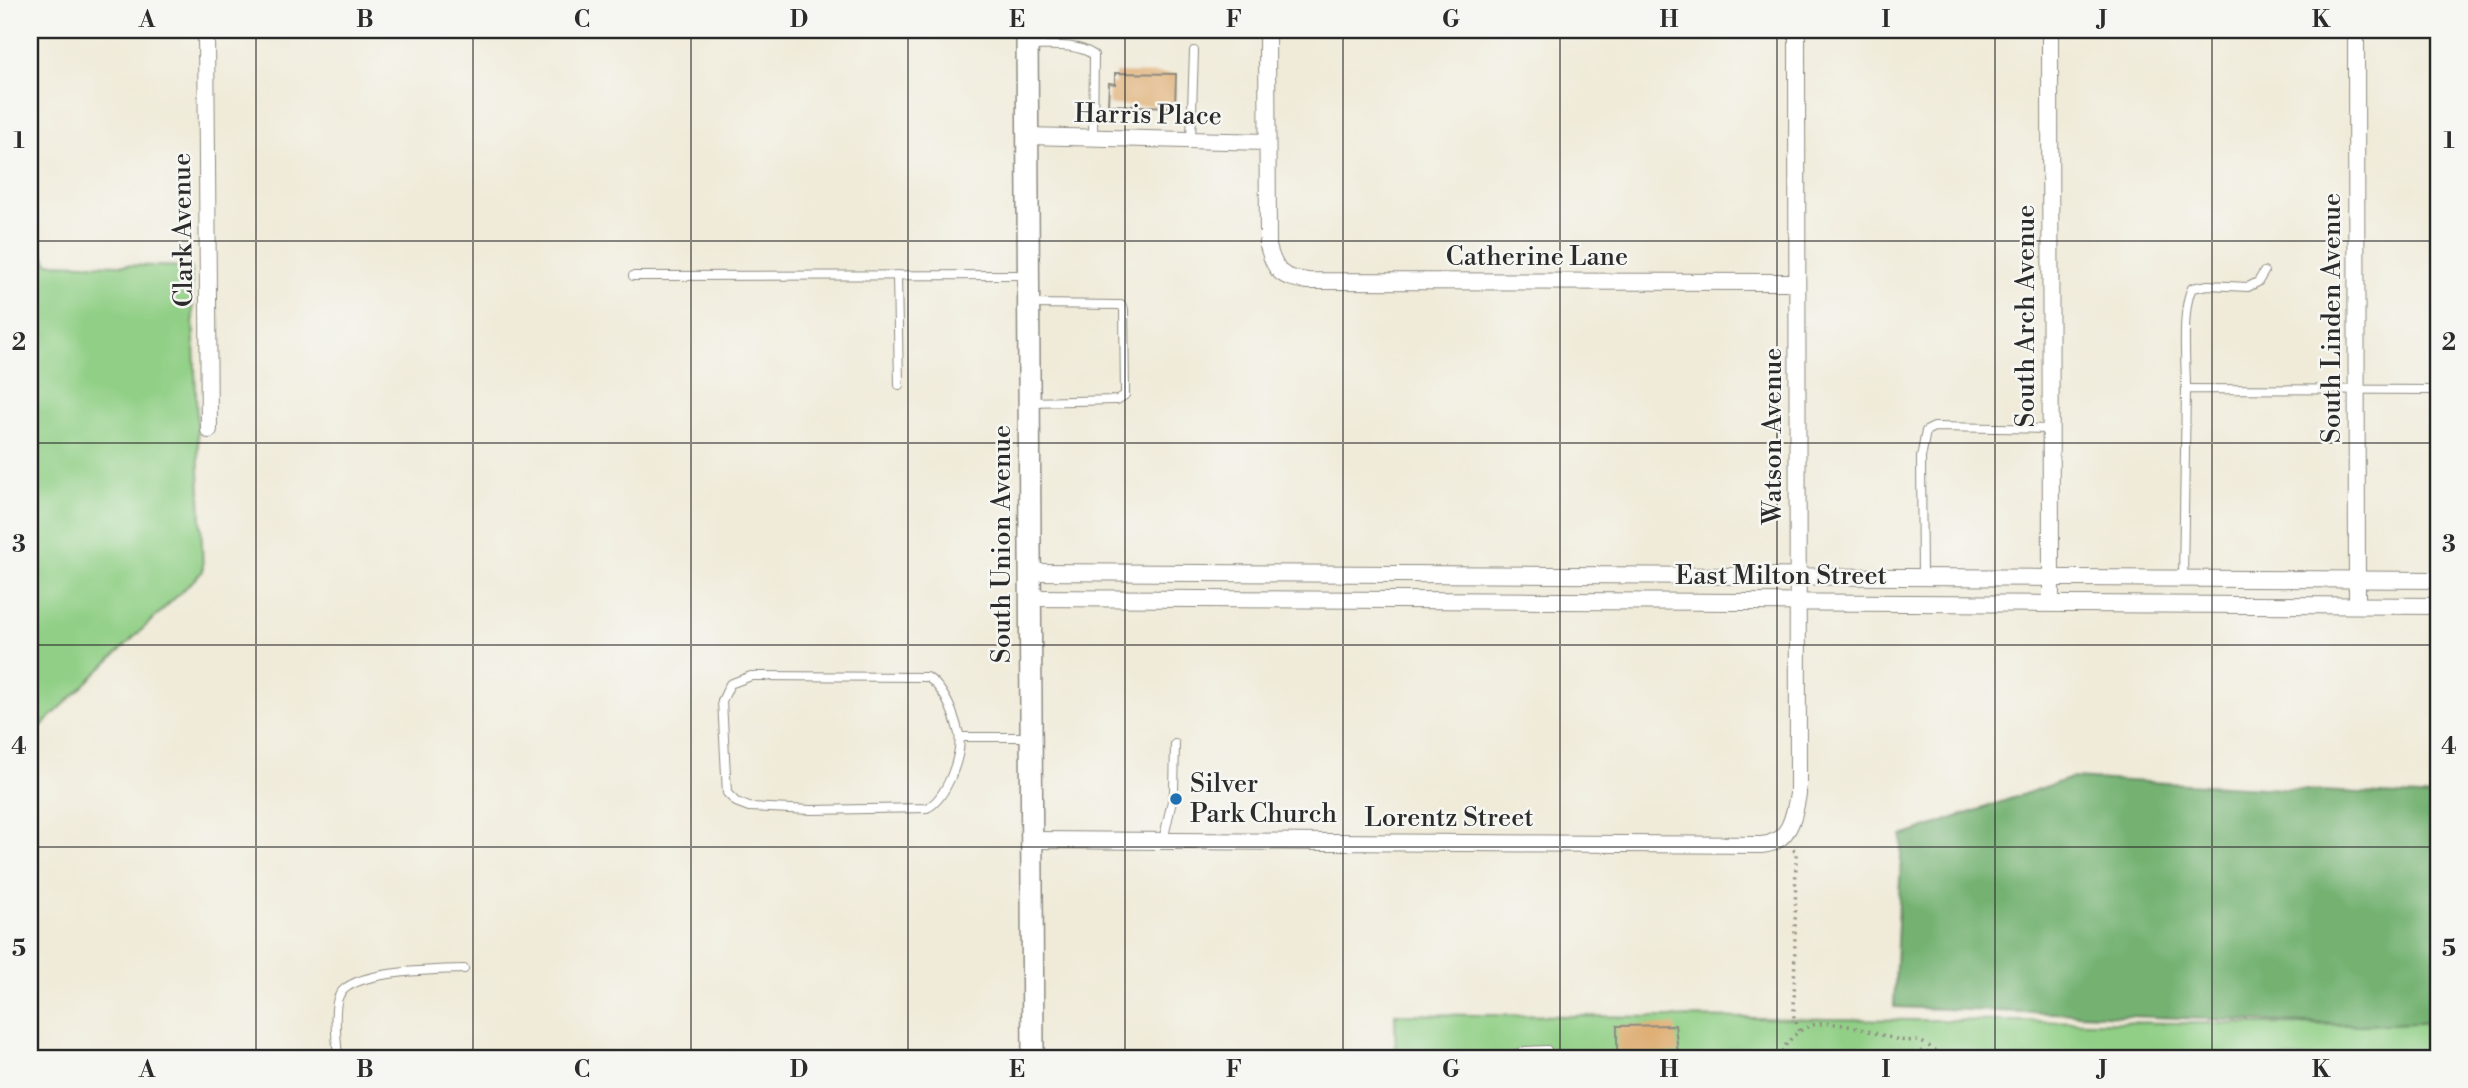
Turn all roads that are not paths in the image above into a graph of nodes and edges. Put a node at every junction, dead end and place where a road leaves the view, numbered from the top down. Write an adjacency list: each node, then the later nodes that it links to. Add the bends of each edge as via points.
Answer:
1 (205, 30): 24 (street, Clark Avenue)
2 (1267, 30): 11 (street)
3 (1797, 30): 16 (street, Watson Avenue)
4 (2050, 30): 23 (street, South Arch Avenue)
5 (2356, 30): 20 (street, South Linden Avenue)
6 (1027, 38): 8 (main road, South Union Avenue); 9 (lane, via 1085,49 1094,55)
7 (1194, 51): 10 (lane)
8 (1027, 136): 9 (street, Harris Place); 14 (main road, South Union Avenue)
9 (1093, 138): 10 (street, Harris Place)
10 (1191, 140): 11 (street, Harris Place)
11 (1267, 142): 16 (street, Catherine Lane, via 1272,261 1279,272 1308,281)
12 (2264, 272): 19 (lane, via 2248,287 2192,288)
13 (897, 275): 14 (lane); 15 (lane); 18 (lane)
14 (1028, 275): 17 (main road, South Union Avenue)
15 (633, 276)
16 (1797, 282): 30 (street, Watson Avenue)
17 (1028, 304): 22 (main road, South Union Avenue); 22 (lane, via 1121,305 1125,395)
18 (899, 385)
19 (2186, 389): 20 (lane); 33 (lane)
20 (2357, 390): 21 (lane); 34 (street, South Linden Avenue)
21 (2438, 390)
22 (1029, 402): 25 (main road, South Union Avenue)
23 (2050, 429): 31 (lane, via 1934,427 1927,431 1921,458); 32 (street, South Arch Avenue)
24 (209, 430)
25 (1031, 572): 26 (street, East Milton Street); 36 (main road, South Union Avenue)
26 (1205, 573): 27 (street, East Milton Street); 37 (street)
27 (1351, 574): 28 (street, East Milton Street); 38 (street)
28 (1499, 575): 29 (street, East Milton Street); 39 (street)
29 (1644, 576): 30 (street, East Milton Street); 40 (street, East Milton Street)
30 (1798, 577): 31 (street, East Milton Street); 41 (street, Watson Avenue)
31 (1920, 577): 32 (street, East Milton Street); 42 (street, East Milton Street)
32 (2051, 578): 33 (street, East Milton Street); 43 (street, South Arch Avenue)
33 (2183, 579): 34 (street, East Milton Street); 44 (street)
34 (2357, 580): 35 (street, East Milton Street); 45 (street, South Linden Avenue)
35 (2438, 580)
36 (1031, 598): 37 (street, East Milton Street); 48 (main road, South Union Avenue)
37 (1205, 598): 38 (street, East Milton Street)
38 (1352, 599): 39 (street, East Milton Street)
39 (1499, 600): 40 (street, East Milton Street)
40 (1644, 600): 41 (street, East Milton Street)
41 (1799, 601): 42 (street, East Milton Street); 50 (street, Watson Avenue, via 1798,794 1791,824)
42 (1919, 601): 43 (street, East Milton Street)
43 (2051, 603): 44 (street, East Milton Street)
44 (2183, 604): 45 (street, East Milton Street)
45 (2357, 605): 46 (street, East Milton Street)
46 (2438, 606)
47 (960, 737): 47 (lane, via 938,684 927,677 751,676 730,684 722,701 727,793 748,807 927,807 944,793); 48 (lane)
48 (1031, 737): 51 (main road, South Union Avenue)
49 (1175, 744): 52 (lane, via 1174,792)
50 (1781, 838): 52 (street, Lorentz Street, via 1761,845)
51 (1031, 840): 52 (street, Lorentz Street); 56 (main road, South Union Avenue)
52 (1163, 841)
53 (464, 969): 55 (lane, via 391,974 348,986 336,1006)
54 (1547, 1050): 57 (lane)
55 (338, 1058)
56 (1033, 1058)
57 (1505, 1058)

